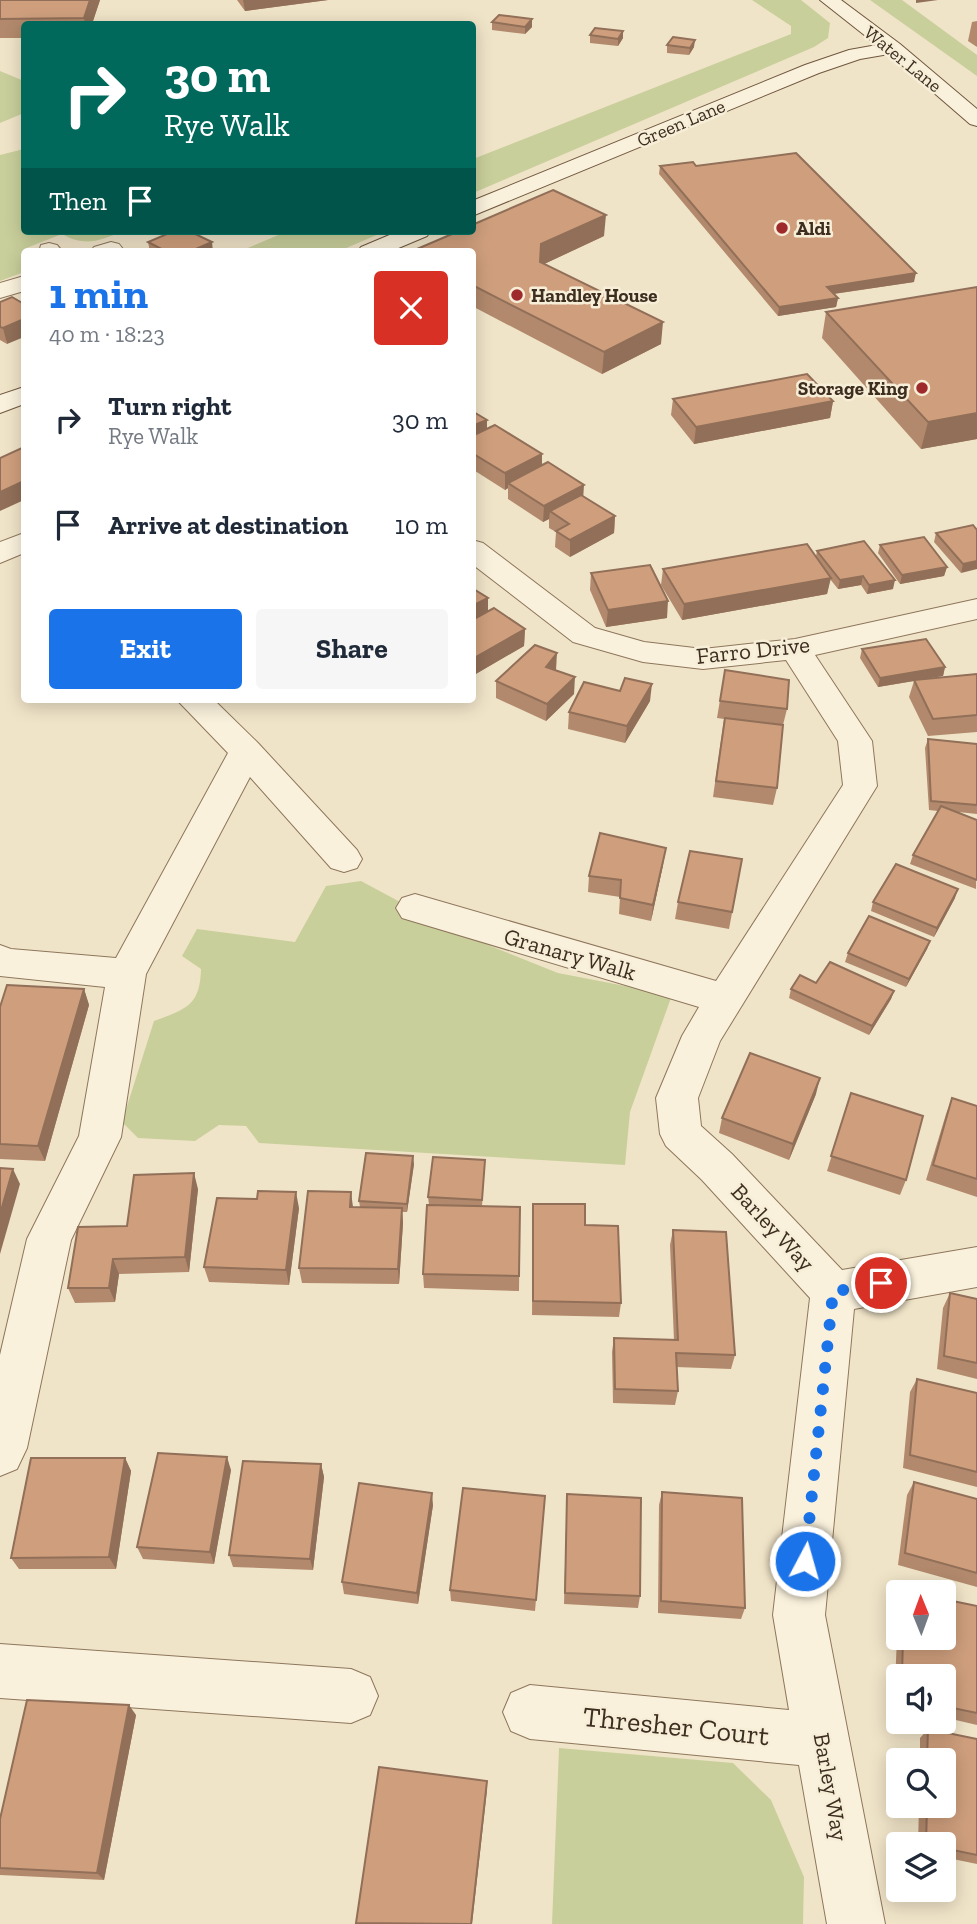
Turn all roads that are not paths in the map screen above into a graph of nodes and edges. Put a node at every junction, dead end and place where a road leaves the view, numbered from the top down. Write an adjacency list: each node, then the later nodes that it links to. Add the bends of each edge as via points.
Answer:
1 (829, 0): 2 (street, Water Lane)
2 (849, 15): 3 (street, Water Lane); 4 (street, via 844,41)
3 (892, 48): 4 (street, Green Lane); 5 (street, Water Lane)
4 (826, 64): 6 (street, Green Lane)
5 (977, 120)
6 (476, 207)
7 (409, 235): 8 (street)
8 (379, 248)
9 (21, 284): 10 (street)
10 (0, 292)
11 (21, 396): 12 (street)
12 (0, 405)
13 (21, 544): 15 (street)
14 (476, 552): 17 (street, Farro Drive, via 584,635 643,652 703,659)
15 (0, 554)
16 (977, 609): 17 (street, Farro Drive)
17 (795, 649): 24 (street, Barley Way, via 855,741 860,786)
18 (197, 703): 19 (street)
19 (246, 751): 20 (street); 23 (street)
20 (344, 859)
21 (415, 908): 24 (street, Granary Walk)
22 (0, 960): 23 (street)
23 (127, 974): 27 (street, via 100,1137 49,1239)
24 (725, 999): 26 (street, Barley Way, via 702,1036 677,1098 681,1134)
25 (977, 1267): 26 (street)
26 (833, 1292): 31 (street, Barley Way, via 799,1615)
27 (2, 1450)
28 (0, 1671): 29 (street)
29 (351, 1696)
30 (530, 1712): 31 (street, Thresher Court)
31 (822, 1740): 32 (street, Barley Way)
32 (856, 1924)

